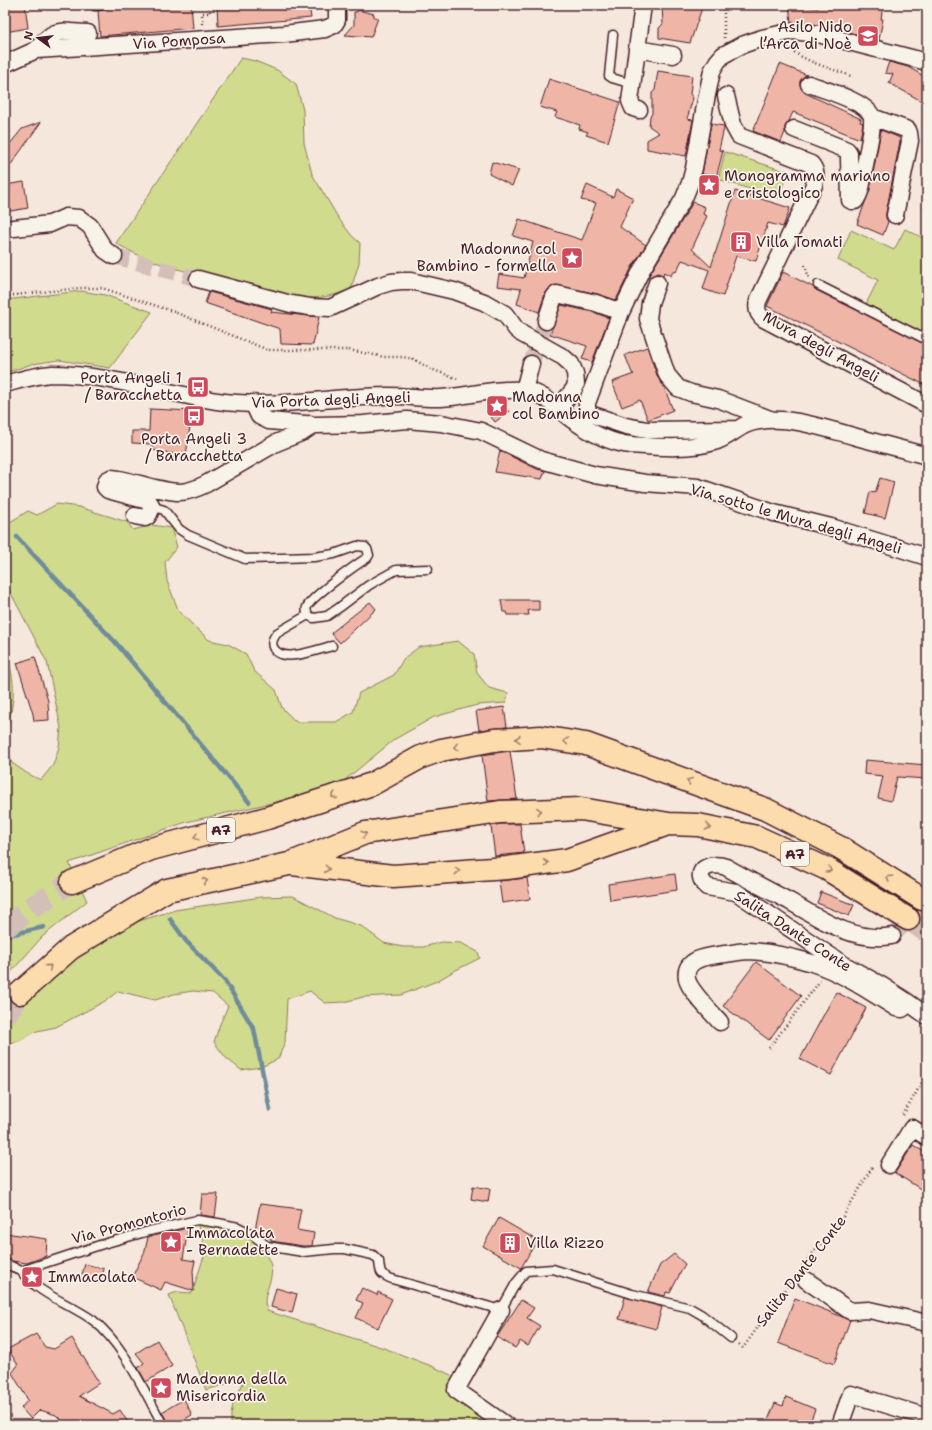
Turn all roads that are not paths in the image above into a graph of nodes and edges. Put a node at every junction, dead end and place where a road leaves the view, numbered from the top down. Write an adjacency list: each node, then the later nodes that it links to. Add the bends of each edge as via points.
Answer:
1 (338, 5): 6 (street, Via Pomposa, via 337,20 334,25 325,29 284,34)
2 (643, 5): 5 (street)
3 (88, 33): 6 (street, via 56,32)
4 (613, 35): 10 (lane, via 609,76)
5 (637, 49): 7 (street); 10 (street)
6 (36, 50): 9 (street, Via Pomposa)
7 (673, 55)
8 (927, 62): 22 (street, via 818,34 794,31 762,38 723,54 712,71 688,188)
9 (5, 64)
10 (632, 84): 13 (street, via 631,105)
11 (809, 84): 14 (street, via 852,101 865,108)
12 (726, 96): 15 (street, Mura degli Angeli, via 733,125 739,136)
13 (639, 110)
14 (872, 117): 15 (street, via 870,142 855,201 850,200 850,158 847,150 794,128); 16 (street, via 910,133)
15 (784, 153): 29 (street, Mura degli Angeli, via 811,164 816,175 808,200 758,301 759,314 764,319)
16 (895, 215)
17 (5, 229): 18 (street, via 50,224 66,217 79,218 90,226 105,250)
18 (114, 256)
19 (198, 279): 30 (street, via 310,307 330,308 378,286 402,281 438,287 468,296 505,314 522,334 569,361 575,373 576,384)
20 (657, 283): 31 (street, via 648,318 667,375 678,388 718,399)
21 (818, 285): 24 (lane)
22 (621, 312): 23 (street, via 557,294); 33 (street, via 587,403 590,414 647,430)
23 (546, 321)
24 (927, 340)
25 (531, 364): 27 (street)
26 (5, 384): 28 (street, Via Porta degli Angeli, via 50,374 136,384 218,401)
27 (524, 390): 28 (street, Via Porta degli Angeli, via 440,398 384,396 288,404); 30 (street, Via Porta degli Angeli, via 544,397)
28 (253, 403): 32 (street, Via sotto le Mura degli Angeli, via 259,416 269,421)
29 (927, 405)
30 (558, 409): 33 (street, via 601,436 628,444 692,446 719,440)
31 (772, 420): 33 (street, via 750,422); 34 (street, via 793,421 820,427)
32 (310, 424): 35 (street, via 303,432 276,443 196,488 172,491 119,479 107,480 105,487 108,490 148,501); 37 (street, Via sotto le Mura degli Angeli, via 363,424 407,420 441,423 481,431 548,462 595,475 645,483 698,487 774,513 831,527)
33 (737, 429)
34 (927, 456)
35 (151, 506): 36 (street, via 145,518); 39 (lane, via 164,510 179,529 188,535 241,558 314,557 334,554 357,546 368,549 367,558 311,600 306,608)
36 (135, 516)
37 (927, 557)
38 (428, 569): 39 (lane, via 396,570 369,585 327,616 314,618)
39 (308, 615): 40 (lane, via 277,633 272,642 276,650 286,656)
40 (332, 646)
41 (669, 824): 42 (highway, A7, one-way to 41, via 393,876 507,868 567,860); 42 (highway, A7, one-way to 41, via 365,833 500,812 581,809); 45 (highway, A7, one-way to 45, via 698,825 757,837 827,869)
42 (289, 864): 47 (highway, A7, one-way to 42, via 72,948 167,890)
43 (72, 882): 44 (highway, A7, one-way to 43, via 841,848 765,809 586,744 541,737 494,740 442,750 421,757 372,784 267,818 151,849)
44 (922, 899)
45 (908, 919)
46 (892, 936): 48 (street, Salita Dante Conte, via 866,936 839,928 722,865 709,865 701,874 706,887 736,892 841,963)
47 (20, 993)
48 (906, 1001): 49 (street, Salita Dante Conte); 50 (street, Salita Dante Conte, via 906,1006 902,1009 896,1008 829,969 782,956 749,951 705,956 692,963 687,971 687,979)
49 (927, 1016)
50 (720, 1022)
51 (927, 1137): 52 (street, via 912,1128)
52 (883, 1163)
53 (5, 1263): 54 (lane)
54 (21, 1271): 56 (lane, Via Promontorio, via 149,1230 197,1220 238,1227 267,1246 303,1252 345,1249 373,1255 379,1261 380,1272 392,1279); 60 (lane, via 34,1286 82,1313 112,1338)
55 (801, 1273): 57 (street, via 850,1311 869,1310)
56 (501, 1310): 58 (lane, via 526,1271 553,1269 632,1294 690,1308); 61 (street, via 456,1390)
57 (927, 1323)
58 (731, 1338)
59 (927, 1417): 62 (street, via 851,1394)
60 (163, 1425)
61 (506, 1425)
62 (840, 1425)

